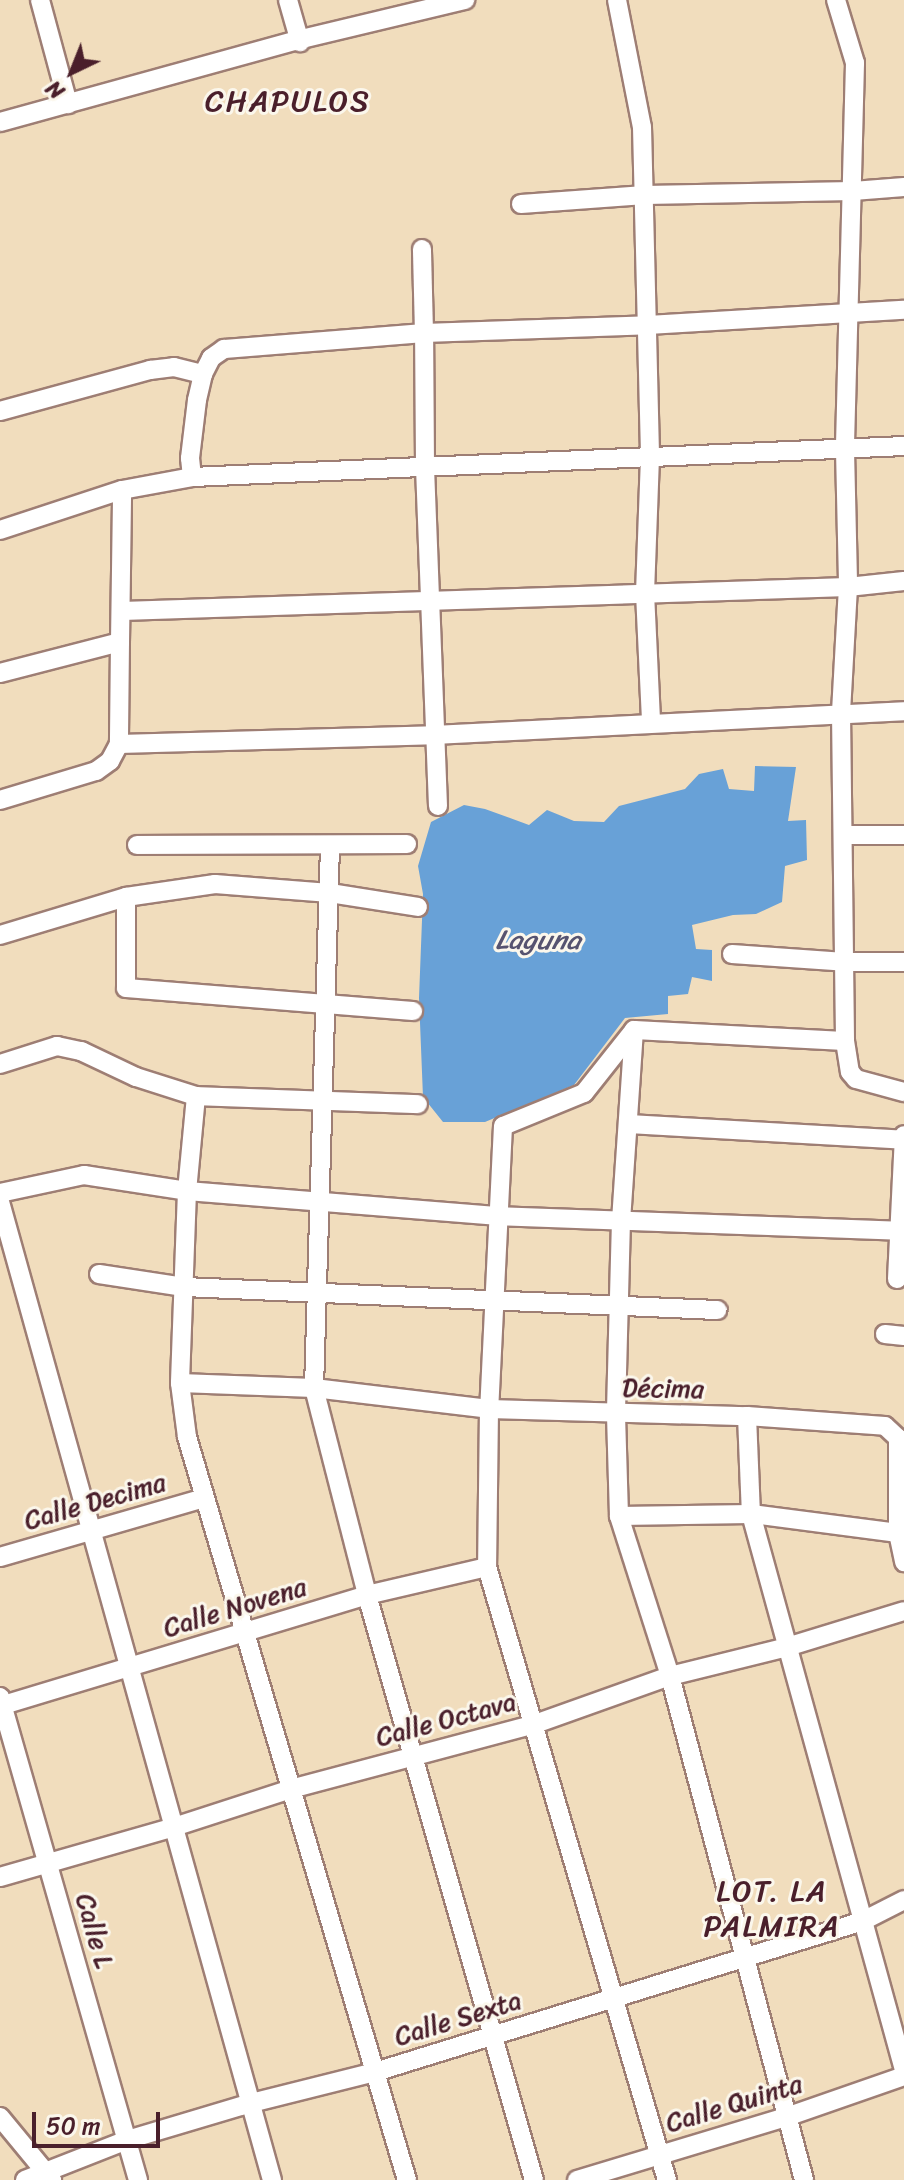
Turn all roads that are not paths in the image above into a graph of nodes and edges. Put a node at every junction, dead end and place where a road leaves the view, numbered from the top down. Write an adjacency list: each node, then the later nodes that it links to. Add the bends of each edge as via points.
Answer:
1 (40, 0): 7 (street)
2 (288, 0): 6 (street)
3 (465, 0): 6 (street)
4 (617, 0): 11 (street, via 642,127)
5 (836, 0): 10 (street, via 855,63)
6 (300, 42): 7 (street)
7 (68, 104): 8 (street)
8 (0, 122)
9 (904, 187): 10 (street)
10 (853, 191): 11 (street); 15 (street)
11 (645, 195): 12 (street); 16 (street)
12 (521, 204)
13 (422, 249): 17 (street)
14 (904, 310): 15 (street)
15 (851, 311): 16 (street); 21 (street)
16 (648, 325): 17 (street); 22 (street)
17 (424, 333): 18 (street, via 224,349 211,358); 23 (street)
18 (203, 374): 19 (street, via 174,367 150,370); 24 (street, via 190,458)
19 (0, 411)
20 (904, 446): 21 (street)
21 (845, 450): 22 (street); 28 (street)
22 (650, 457): 23 (street); 29 (street)
23 (425, 465): 24 (street); 30 (street)
24 (192, 477): 25 (street)
25 (122, 490): 26 (street); 31 (street)
26 (0, 530)
27 (904, 581): 28 (street)
28 (848, 587): 29 (street); 35 (street)
29 (645, 593): 30 (street); 36 (street)
30 (430, 601): 31 (street); 37 (street)
31 (122, 611): 32 (street)
32 (120, 642): 33 (street); 38 (street)
33 (0, 673)
34 (904, 711): 35 (street)
35 (841, 712): 36 (street); 41 (street)
36 (651, 721): 37 (street)
37 (433, 735): 38 (street); 40 (street)
38 (119, 744): 39 (street, via 110,761 96,771)
39 (0, 800)
40 (438, 806)
41 (844, 835): 42 (street); 51 (street)
42 (904, 835)
43 (407, 844): 45 (street)
44 (137, 845): 45 (street)
45 (330, 846): 46 (street)
46 (330, 893): 47 (street, via 215,884); 48 (street); 53 (street)
47 (126, 897): 49 (street); 53 (street, via 126,988)
48 (418, 907)
49 (0, 935)
50 (732, 954): 51 (street)
51 (845, 962): 52 (street); 56 (street)
52 (904, 962)
53 (327, 1005): 54 (street); 60 (street)
54 (413, 1011)
55 (634, 1030): 56 (street); 62 (street); 68 (street, via 584,1093 503,1126)
56 (845, 1041): 58 (street, via 856,1079)
57 (0, 1064): 59 (street, via 57,1046)
58 (904, 1092)
59 (196, 1096): 60 (street); 64 (street)
60 (323, 1099): 61 (street); 66 (street)
61 (418, 1104)
62 (629, 1124): 63 (street); 69 (street)
63 (904, 1138): 70 (street)
64 (187, 1191): 65 (street, via 84,1175); 66 (street); 73 (street)
65 (0, 1193)
66 (317, 1201): 68 (street); 74 (street)
67 (0, 1202): 88 (street)
68 (496, 1216): 69 (street); 75 (street)
69 (621, 1220): 70 (street); 76 (street)
70 (900, 1231): 72 (street)
71 (99, 1274): 73 (street)
72 (897, 1279)
73 (184, 1287): 74 (street); 80 (street)
74 (315, 1294): 75 (street); 81 (street)
75 (494, 1301): 76 (street); 82 (street)
76 (621, 1307): 77 (street); 83 (street)
77 (718, 1310)
78 (885, 1334): 79 (street)
79 (904, 1336)
80 (180, 1383): 81 (street, Décima); 85 (street, via 187,1437)
81 (314, 1388): 82 (street, Décima); 93 (street)
82 (489, 1409): 83 (street, Décima); 92 (street)
83 (616, 1415): 84 (street, Décima); 87 (street)
84 (747, 1416): 86 (street); 89 (street, Décima, via 885,1426 895,1432)
85 (205, 1498): 88 (street, Calle Decima); 95 (street)
86 (751, 1514): 87 (street); 89 (street); 96 (street)
87 (619, 1516): 98 (street)
88 (91, 1528): 90 (street, Calle Decima); 97 (street)
89 (901, 1534): 91 (street)
90 (0, 1557)
91 (904, 1562)
92 (487, 1567): 93 (street, Calle Novena); 100 (street)
93 (367, 1595): 95 (street, Calle Novena); 101 (street)
94 (904, 1611): 96 (street, Calle Octava)
95 (244, 1633): 97 (street, Calle Novena); 102 (street)
96 (787, 1647): 98 (street, Calle Octava); 107 (street)
97 (129, 1667): 99 (street, Calle Novena); 103 (street)
98 (670, 1676): 100 (street, Calle Octava); 108 (street)
99 (1, 1703): 104 (street, Calle L)
100 (535, 1724): 101 (street, Calle Octava); 109 (street)
101 (415, 1755): 102 (street, Calle Octava); 110 (street)
102 (291, 1789): 103 (street, Calle Octava); 113 (street)
103 (174, 1827): 104 (street, Calle Octava); 115 (street)
104 (48, 1863): 105 (street, Calle Octava); 118 (street, Calle L)
105 (0, 1877)
106 (904, 1900): 107 (street, Calle Sexta)
107 (863, 1921): 108 (street, Calle Sexta); 111 (street)
108 (747, 1955): 109 (street, Calle Sexta); 116 (street)
109 (612, 1998): 110 (street, Calle Sexta); 119 (street)
110 (492, 2036): 113 (street, Calle Sexta); 125 (street)
111 (900, 2041): 112 (street)
112 (904, 2070)
113 (375, 2072): 115 (street, Calle Sexta); 124 (street)
114 (904, 2076): 116 (street, Calle Quinta)
115 (251, 2103): 118 (street, Calle Sexta); 123 (street)
116 (789, 2116): 119 (street, Calle Quinta); 128 (street)
117 (0, 2117): 120 (street)
118 (127, 2140): 120 (street, Calle Sexta); 122 (street, Calle L)
119 (659, 2154): 126 (street, Calle Quinta); 127 (street)
120 (49, 2177): 121 (street, Calle Sexta)
121 (25, 2180)
122 (138, 2180)
123 (272, 2180)
124 (407, 2180)
125 (534, 2180)
126 (577, 2180)
127 (667, 2180)
128 (804, 2180)

